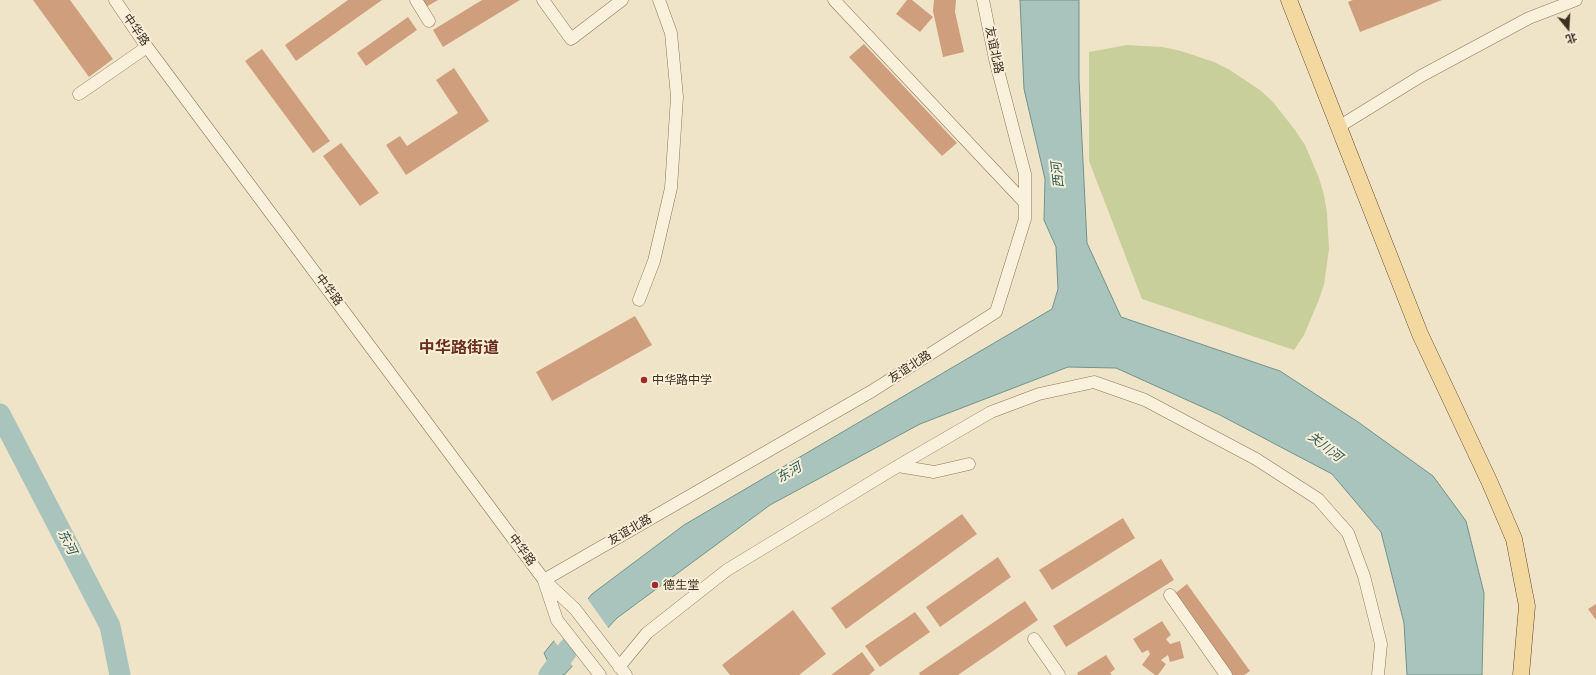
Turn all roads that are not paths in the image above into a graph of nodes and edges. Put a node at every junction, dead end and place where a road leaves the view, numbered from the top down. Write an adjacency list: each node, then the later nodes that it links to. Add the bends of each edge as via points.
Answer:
1 (115, 0): 11 (street, 中华路)
2 (416, 0): 10 (street)
3 (543, 0): 4 (street, via 571,39)
4 (622, 0)
5 (659, 0): 15 (street, via 671,33 677,105 670,188 654,261)
6 (834, 0): 14 (street)
7 (983, 0): 14 (street, 友谊北路, via 994,59 1025,174)
8 (1289, 0): 13 (main road)
9 (1576, 0): 13 (street, via 1530,18 1455,58)
10 (429, 21)
11 (147, 47): 12 (street); 18 (street, 中华路)
12 (79, 94)
13 (1340, 126): 26 (main road, via 1420,334 1514,539 1528,606)
14 (1025, 203): 18 (street, 友谊北路, via 1025,219 996,312 872,391)
15 (639, 300)
16 (970, 464): 17 (street, via 934,472)
17 (898, 466): 21 (street, via 727,570 647,633); 25 (street, via 991,412 1039,394 1094,382 1145,400 1256,459 1318,499 1348,533 1364,576 1381,644)
18 (544, 580): 21 (street, 中华路, via 575,608); 22 (street, 中华路, via 557,620)
19 (1170, 595): 24 (street)
20 (1034, 639): 23 (street)
21 (620, 668)
22 (599, 674)
23 (1059, 675)
24 (1226, 675)
25 (1378, 675)
26 (1521, 675)

